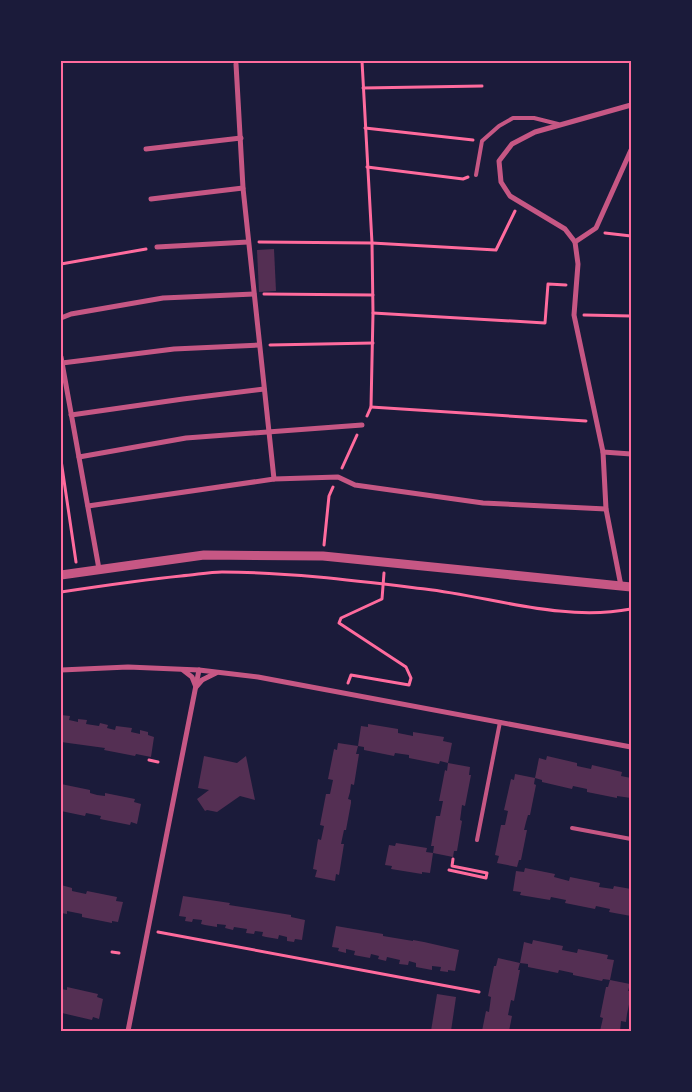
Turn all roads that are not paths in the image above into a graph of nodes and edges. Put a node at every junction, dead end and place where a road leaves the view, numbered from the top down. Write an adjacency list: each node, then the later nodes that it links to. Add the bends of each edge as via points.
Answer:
1 (236, 64): 4 (street)
2 (631, 105): 3 (street)
3 (561, 125): 7 (lane, via 534,118 513,118 499,126 482,141); 11 (street, via 535,132 512,144 499,161 501,182 510,196 566,229)
4 (240, 138): 5 (street); 8 (street)
5 (146, 149)
6 (631, 150): 11 (street, via 596,228)
7 (476, 175)
8 (243, 188): 9 (street); 10 (street)
9 (152, 198)
10 (248, 242): 12 (street); 13 (street)
11 (575, 242): 22 (street, via 578,264 574,315)
12 (157, 247)
13 (254, 294): 14 (street, via 162,298); 15 (street)
14 (61, 318)
15 (259, 345): 17 (street, via 174,349); 18 (street)
16 (61, 356): 17 (street)
17 (62, 363): 19 (street)
18 (264, 389): 19 (street); 21 (street)
19 (72, 415): 24 (street)
20 (362, 425): 21 (street)
21 (268, 431): 24 (street, via 186,438); 25 (street)
22 (603, 452): 23 (street); 27 (street)
23 (631, 454)
24 (79, 457): 26 (street)
25 (274, 479): 26 (street); 27 (street, via 338,477 355,485 483,502)
26 (88, 506): 28 (street)
27 (606, 508): 30 (street)
28 (99, 569): 29 (street); 30 (street, via 204,555 323,556)
29 (61, 576)
30 (621, 586): 31 (street)
31 (631, 588)
32 (182, 669): 33 (street, via 128,666); 34 (street); 36 (street, via 192,677)
33 (61, 670)
34 (199, 670): 35 (street); 36 (street)
35 (216, 672): 36 (street); 37 (street, via 258,676)
36 (196, 687): 42 (street)
37 (500, 722): 38 (street); 41 (lane)
38 (631, 747)
39 (572, 828): 40 (lane)
40 (631, 839)
41 (477, 840)
42 (128, 1031)

